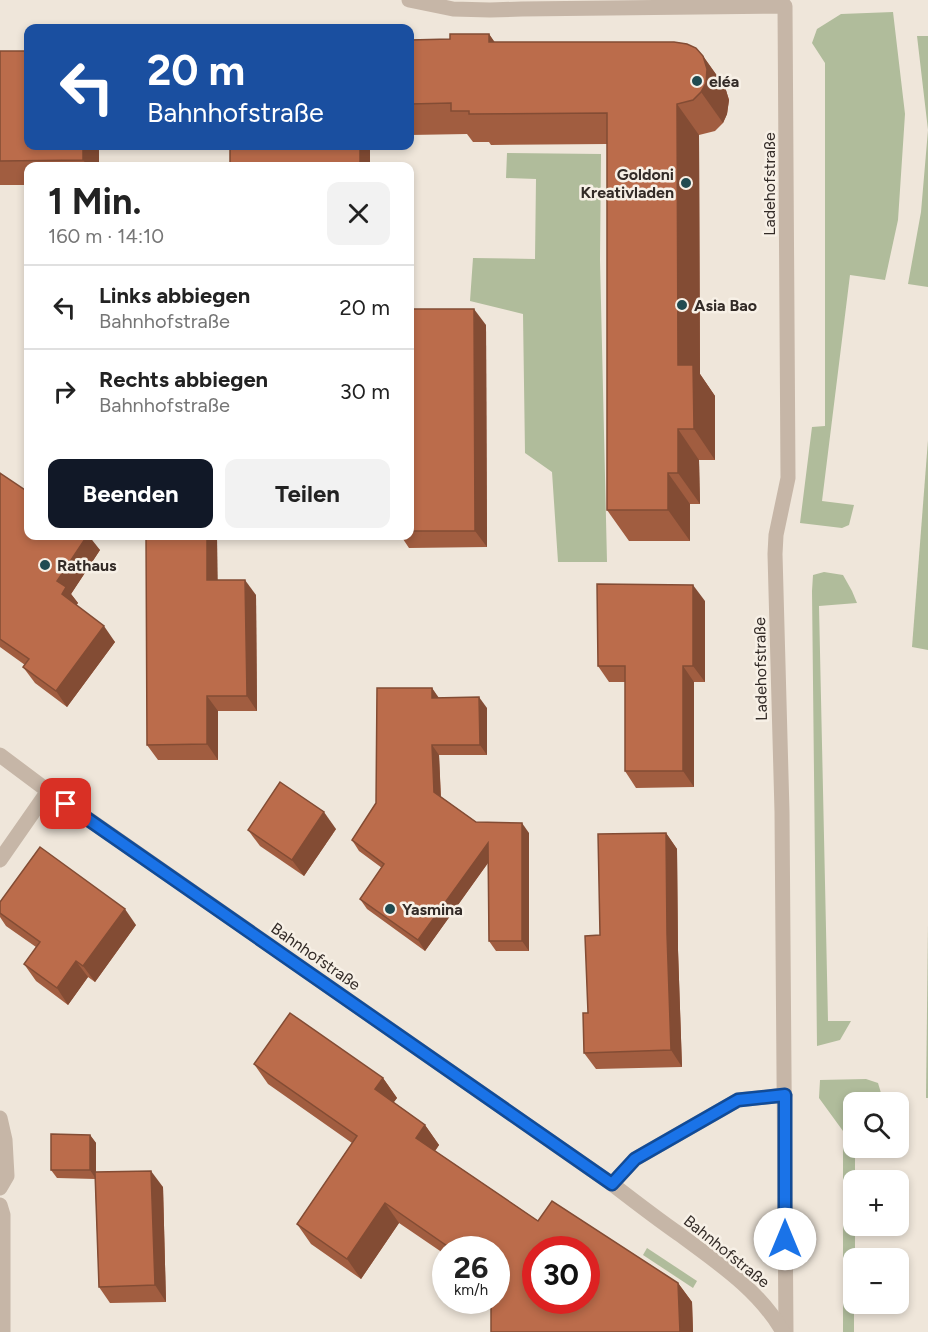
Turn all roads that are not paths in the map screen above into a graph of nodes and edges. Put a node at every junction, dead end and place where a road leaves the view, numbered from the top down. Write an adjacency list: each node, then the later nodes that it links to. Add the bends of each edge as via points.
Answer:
1 (410, 0): 5 (street, Ladehofstraße, via 453,9 490,10 785,6 788,478 776,535)
2 (0, 755): 3 (street, Bahnhofstraße)
3 (48, 791): 4 (street); 7 (street, Bahnhofstraße)
4 (0, 860)
5 (785, 1095): 7 (street, via 738,1100 635,1159); 11 (street, Ladehofstraße)
6 (0, 1118): 8 (street, via 7,1176)
7 (612, 1184): 11 (street, Bahnhofstraße, via 720,1264 756,1295)
8 (0, 1188)
9 (0, 1205): 10 (street)
10 (3, 1332)
11 (785, 1332)

